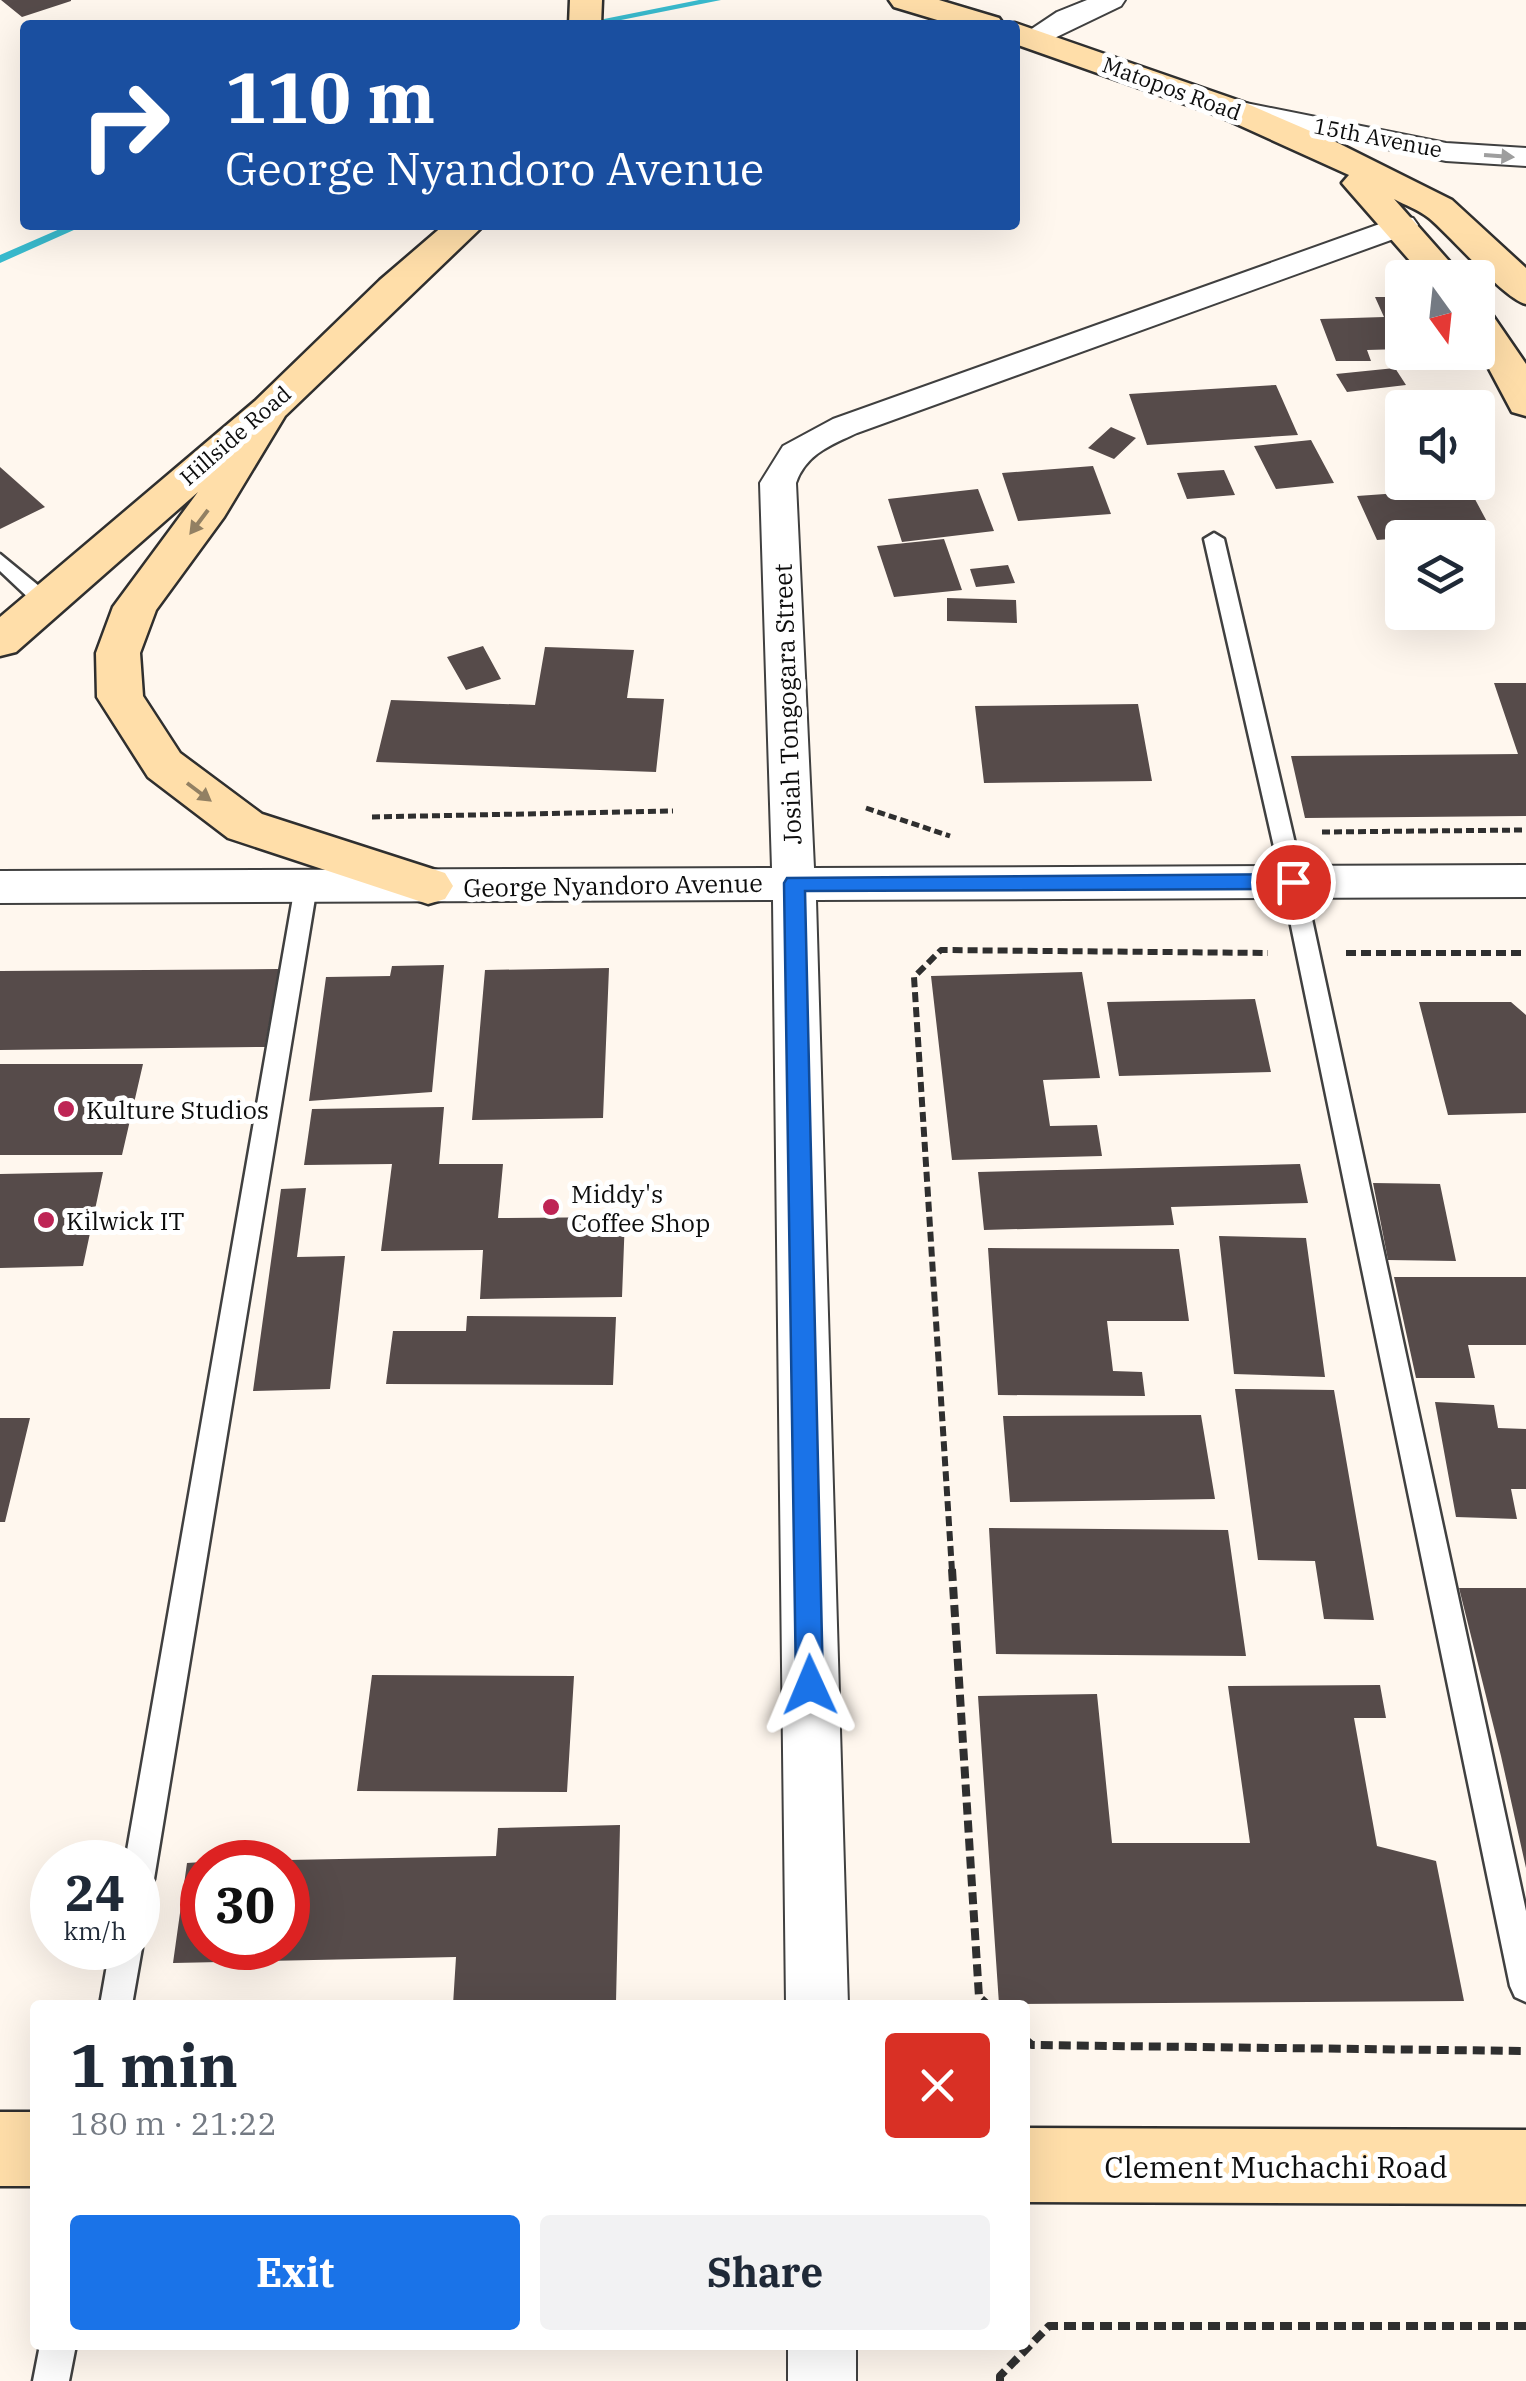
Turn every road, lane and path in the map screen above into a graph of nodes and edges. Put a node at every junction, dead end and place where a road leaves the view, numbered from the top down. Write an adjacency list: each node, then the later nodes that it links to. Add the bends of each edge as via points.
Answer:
1 (904, 0): 3 (street)
2 (1111, 0): 4 (street)
3 (971, 20)
4 (1024, 36): 5 (street, Matopos Road)
5 (1231, 109): 6 (street, Matopos Road); 7 (street, 15th Avenue, one-way to 7, via 1446,152)
6 (1326, 150): 8 (street); 11 (street, Matopos Road, via 1440,208)
7 (1526, 157)
8 (1402, 225): 10 (street); 27 (street, Josiah Tongogara Street, via 845,426 784,462 778,483)
9 (460, 230): 14 (street, Hillside Road)
10 (1431, 260)
11 (1526, 294)
12 (1495, 346): 13 (street)
13 (1526, 404)
14 (269, 409): 17 (street, Hillside Road); 30 (street, one-way to 30, via 209,508 135,607 118,653 120,697 164,766 245,826)
15 (1214, 539): 23 (lane)
16 (0, 560): 17 (lane)
17 (43, 600): 18 (street, Hillside Road)
18 (0, 641)
19 (866, 808): 24 (path, via 947,836)
20 (672, 811): 21 (path)
21 (360, 817)
22 (1526, 830): 23 (path)
23 (1282, 833): 26 (lane)
24 (966, 836)
25 (1526, 881): 26 (street, George Nyandoro Avenue)
26 (1293, 882): 27 (street, George Nyandoro Avenue); 31 (lane)
27 (794, 883): 30 (street, George Nyandoro Avenue); 37 (street, Josiah Tongogara Street)
28 (0, 886): 29 (street, George Nyandoro Avenue)
29 (306, 886): 30 (street, George Nyandoro Avenue); 33 (lane)
30 (428, 886)
31 (1308, 953): 32 (path); 35 (lane); 38 (path, via 941,950 914,977)
32 (1526, 953)
33 (144, 1840)
34 (122, 1970): 36 (lane)
35 (1526, 1986)
36 (117, 2000)
37 (816, 2000)
38 (983, 2000)
39 (1030, 2044): 40 (path)
40 (1526, 2051)
41 (0, 2149): 42 (street)
42 (30, 2149)
43 (1030, 2164): 44 (street, Clement Muchachi Road)
44 (1526, 2167)
45 (1526, 2326): 46 (path, via 1049,2326)
46 (1030, 2345)
47 (57, 2350): 50 (lane)
48 (822, 2350): 51 (street)
49 (1025, 2350): 52 (path)
50 (52, 2381)
51 (822, 2381)
52 (1000, 2381)

